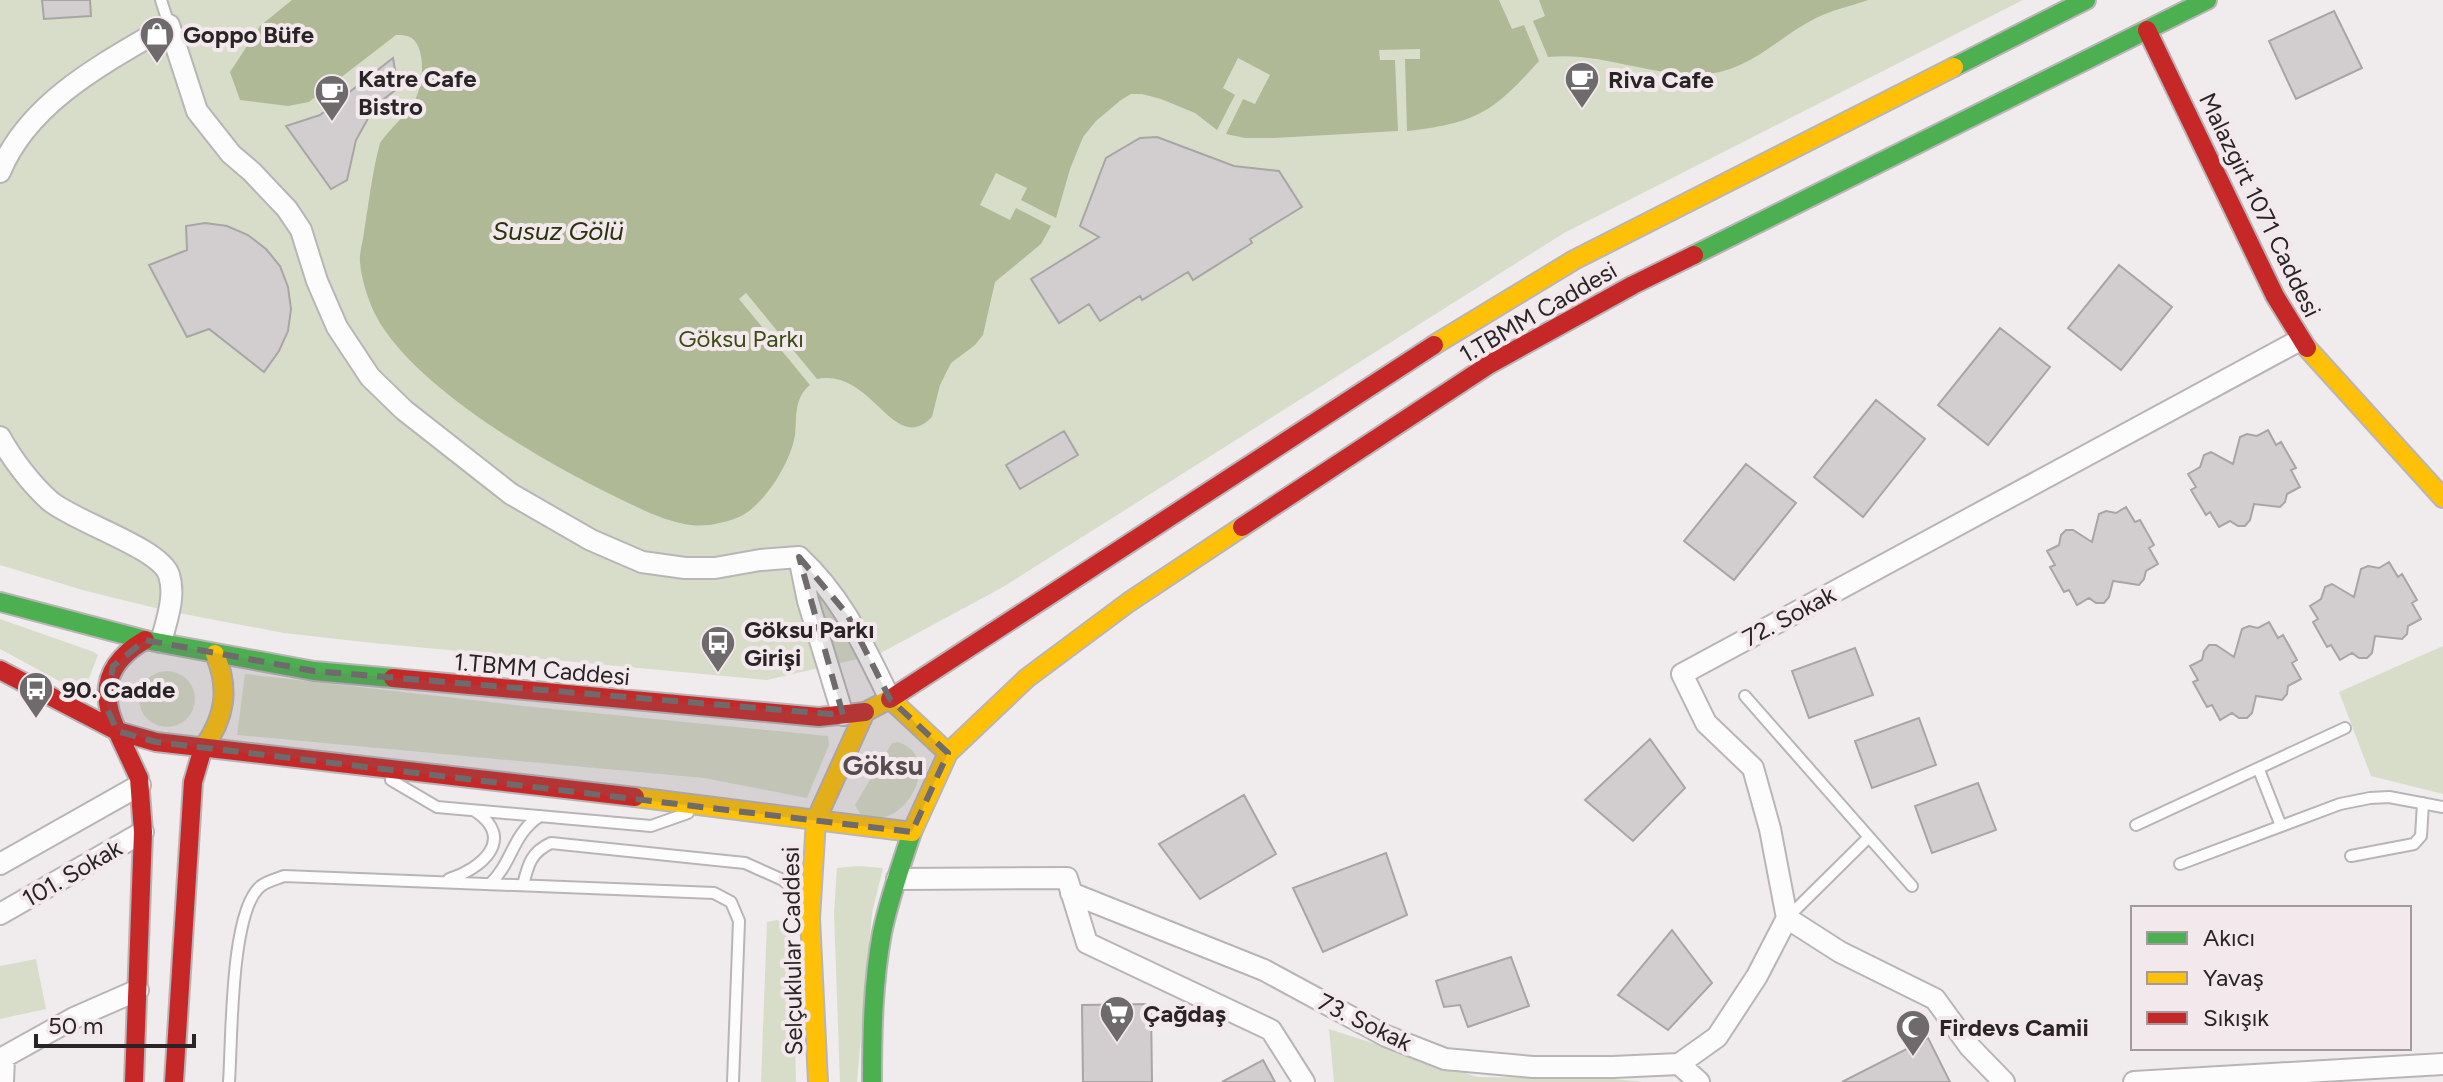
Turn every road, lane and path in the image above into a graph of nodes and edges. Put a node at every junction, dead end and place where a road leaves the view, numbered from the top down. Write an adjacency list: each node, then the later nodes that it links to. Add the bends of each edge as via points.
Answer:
1 (161, 0): 4 (lane)
2 (2086, 0): 16 (main road, 1.TBMM Caddesi, via 1574,260)
3 (2207, 0): 5 (main road, 1.TBMM Caddesi)
4 (169, 25): 6 (street, via 92,71 37,116); 10 (street, via 197,111 231,154 287,209 301,230 337,327 370,377 404,410 523,502 642,562 715,568)
5 (2147, 30): 7 (main road, Malazgirt 1071 Caddesi); 22 (main road, 1.TBMM Caddesi, via 1633,285 1490,364 1129,602 1027,678)
6 (0, 172)
7 (2300, 340): 9 (main road, Malazgirt 1071 Caddesi); 48 (street, 72. Sokak, via 1682,674 1706,723 1753,768)
8 (0, 437): 12 (street, via 50,500 164,564 172,595)
9 (2443, 498)
10 (799, 557): 16 (street, via 847,614); 18 (street)
11 (0, 602): 12 (main road)
12 (153, 641): 13 (main road); 20 (main road, via 121,655 107,678 106,706)
13 (215, 654): 18 (main road, 1.TBMM Caddesi, via 360,676); 21 (main road, via 225,681 224,708)
14 (0, 670): 20 (main road)
15 (1745, 696): 36 (lane)
16 (890, 699): 17 (main road, 1.TBMM Caddesi); 22 (main road)
17 (865, 712): 18 (main road, 1.TBMM Caddesi); 31 (main road, Selçuklular Caddesi)
18 (843, 715)
19 (2345, 728): 24 (lane)
20 (117, 731): 21 (main road); 25 (main road)
21 (203, 748): 23 (main road); 57 (main road, via 193,782)
22 (948, 753): 35 (main road)
23 (373, 767): 27 (main road); 29 (lane, via 437,807)
24 (2259, 770): 32 (lane); 33 (lane)
25 (140, 785): 34 (main road); 38 (street, 101. Sokak)
26 (2423, 803): 28 (lane); 33 (lane, via 2370,798); 37 (lane, via 2421,836 2414,844)
27 (703, 805): 30 (lane, via 651,826); 31 (main road)
28 (2443, 807)
29 (474, 810): 30 (lane); 41 (lane, via 494,835 489,854 466,873)
30 (540, 816): 42 (lane, via 521,832)
31 (816, 820): 35 (main road); 46 (main road, Selçuklular Caddesi)
32 (2136, 825)
33 (2281, 826): 39 (lane)
34 (143, 832): 47 (street, 101. Sokak); 49 (main road)
35 (912, 832): 40 (main road)
36 (1869, 837): 44 (lane); 48 (lane)
37 (2351, 856)
38 (0, 864)
39 (2180, 864)
40 (897, 879): 45 (street, 73. Sokak, via 1067,878); 62 (main road, via 877,968)
41 (440, 882): 42 (lane); 59 (lane, via 284,876 260,886 245,910 238,939)
42 (490, 884): 43 (lane)
43 (523, 885): 46 (lane, via 530,860 551,843 745,863 783,880); 60 (lane, via 714,893 731,902 739,921)
44 (1912, 886)
45 (1071, 893): 50 (street, 73. Sokak, via 1264,970 1386,1036 1445,1059 1533,1067); 63 (street, via 1087,943 1271,1030)
46 (810, 909): 61 (main road, Selçuklular Caddesi)
47 (0, 914)
48 (1787, 918): 50 (street, via 1717,1037); 65 (street, via 1840,952 1935,999)
49 (138, 990): 54 (street, via 4,1057); 55 (main road)
50 (1679, 1064): 64 (street)
51 (2443, 1064): 52 (street)
52 (2286, 1077): 66 (street)
53 (147, 1081): 55 (main road)
54 (3, 1082)
55 (134, 1082)
56 (161, 1082): 57 (main road)
57 (174, 1082): 58 (lane)
58 (187, 1082)
59 (229, 1082)
60 (733, 1082)
61 (818, 1082)
62 (872, 1082)
63 (1304, 1082)
64 (1699, 1082)
65 (2004, 1082)
66 (2134, 1082)

